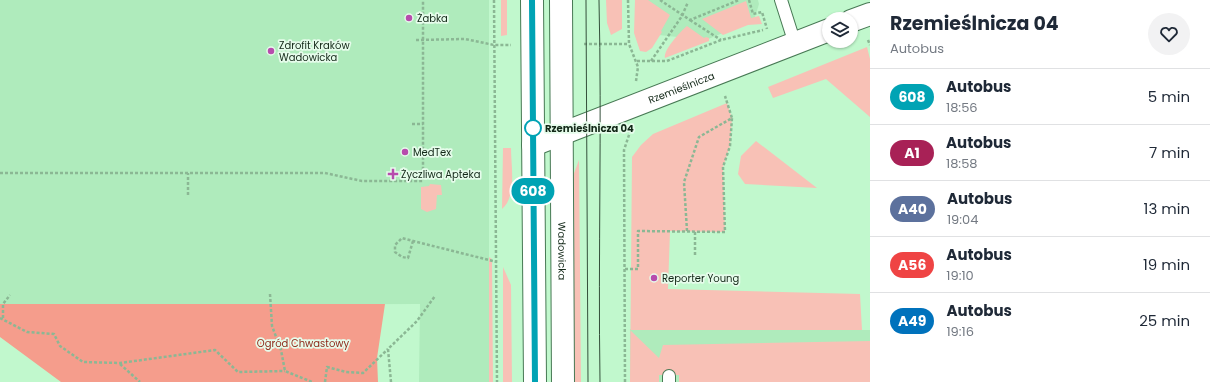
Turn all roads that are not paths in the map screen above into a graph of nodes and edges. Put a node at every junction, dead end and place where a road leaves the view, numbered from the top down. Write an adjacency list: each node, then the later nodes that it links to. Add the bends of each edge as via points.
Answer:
1 (532, 0): 9 (main road)
2 (561, 0): 8 (main road, Wadowicka)
3 (781, 0): 7 (lane)
4 (870, 14): 5 (main road)
5 (858, 18)
6 (822, 33): 7 (main road, Rzemieślnicza)
7 (795, 44): 8 (main road, Rzemieślnicza)
8 (563, 133): 9 (main road, Rzemieślnicza); 11 (main road, Wadowicka)
9 (533, 145): 10 (main road)
10 (535, 382)
11 (564, 382)

